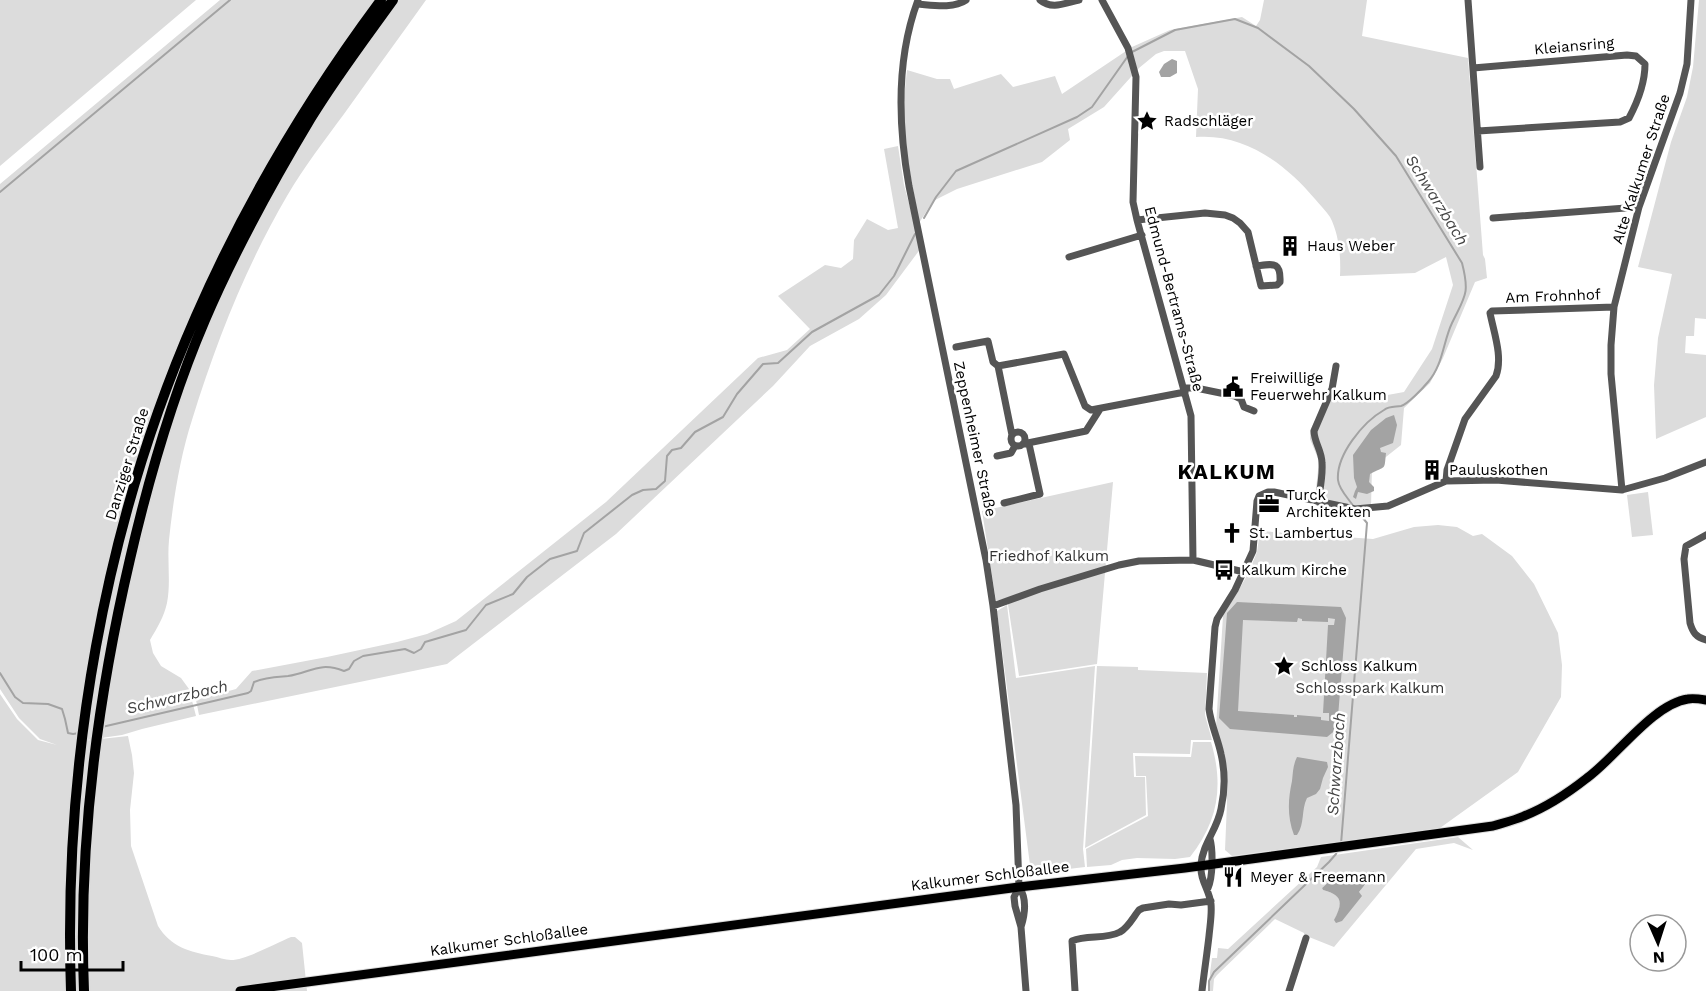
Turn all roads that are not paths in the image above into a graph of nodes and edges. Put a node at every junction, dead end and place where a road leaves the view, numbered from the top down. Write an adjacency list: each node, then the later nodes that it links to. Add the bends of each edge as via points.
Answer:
1 (381, 0): 44 (highway, Danziger Straße, via 303,113 250,206 196,317 140,471 98,636 81,748 72,848)
2 (393, 0): 45 (highway, Danziger Straße, via 312,117 264,200 205,320 160,443 112,638 95,746 85,861)
3 (966, 0): 9 (street, via 940,6)
4 (1040, 0): 5 (street, via 1052,6)
5 (1079, 0)
6 (1102, 0): 15 (street, Edmund-Bertrams-Straße, via 1128,48 1136,77 1133,181)
7 (1468, 0): 10 (street)
8 (1691, 0): 13 (street, Alte Kalkumer Straße, via 1687,64 1680,93)
9 (918, 2): 37 (street, Zeppenheimer Straße, via 904,60 904,161 978,515)
10 (1473, 68): 11 (street); 11 (street, Kleiansring, via 1627,55 1636,56 1645,64 1634,109 1629,118 1620,122)
11 (1478, 131): 12 (street)
12 (1480, 166)
13 (1639, 207): 14 (street); 19 (street, Alte Kalkumer Straße)
14 (1493, 218)
15 (1137, 220): 16 (street, Edmund-Bertrams-Straße); 18 (street, via 1205,213 1226,215 1248,232)
16 (1142, 235): 17 (street); 23 (street, Edmund-Bertrams-Straße)
17 (1069, 257)
18 (1256, 266)
19 (1614, 307): 30 (street, Am Frohnhof, via 1492,311 1499,369 1465,419); 31 (street, Alte Kalkumer Straße, via 1611,374)
20 (956, 347): 21 (street, via 988,341 993,362)
21 (998, 366): 24 (street, via 1065,354 1085,406); 26 (street)
22 (1336, 366): 32 (street, via 1332,389 1314,431 1322,463)
23 (1184, 390): 24 (street); 25 (street, via 1196,388 1235,396); 35 (street, Edmund-Bertrams-Straße, via 1191,416)
24 (1100, 409): 27 (street, via 1086,431)
25 (1254, 411)
26 (1012, 435): 27 (street, via 1011,441); 27 (street, via 1023,435)
27 (1022, 445): 28 (street); 33 (street, via 1040,494)
28 (997, 456)
29 (1706, 462): 31 (street)
30 (1446, 481): 31 (street, via 1496,480); 32 (street, via 1388,506 1355,509)
31 (1622, 490)
32 (1318, 502): 36 (street, via 1274,492 1259,496 1253,551)
33 (1004, 503)
34 (1706, 535): 38 (street, via 1686,546 1684,552 1690,624 1692,632)
35 (1193, 560): 36 (street); 37 (street, via 1119,565)
36 (1244, 572): 40 (street, via 1215,627 1209,709 1224,771 1221,810 1204,846)
37 (993, 606): 41 (street, Zeppenheimer Straße, via 1016,806)
38 (1706, 640)
39 (1706, 700): 40 (main road, Kalkumer Schloßallee, via 1689,699 1663,709 1589,777 1524,817 1493,826)
40 (1206, 865): 41 (main road, Kalkumer Schloßallee); 42 (street, via 1202,878)
41 (1019, 887): 46 (main road, Kalkumer Schloßallee); 47 (street, Zeppenheimer Straße, via 1014,897 1021,927)
42 (1211, 901): 48 (street, via 1143,908 1122,931 1072,941); 49 (street)
43 (1306, 938): 50 (street)
44 (71, 991)
45 (84, 991)
46 (240, 991)
47 (1026, 991)
48 (1075, 991)
49 (1202, 991)
50 (1289, 991)

